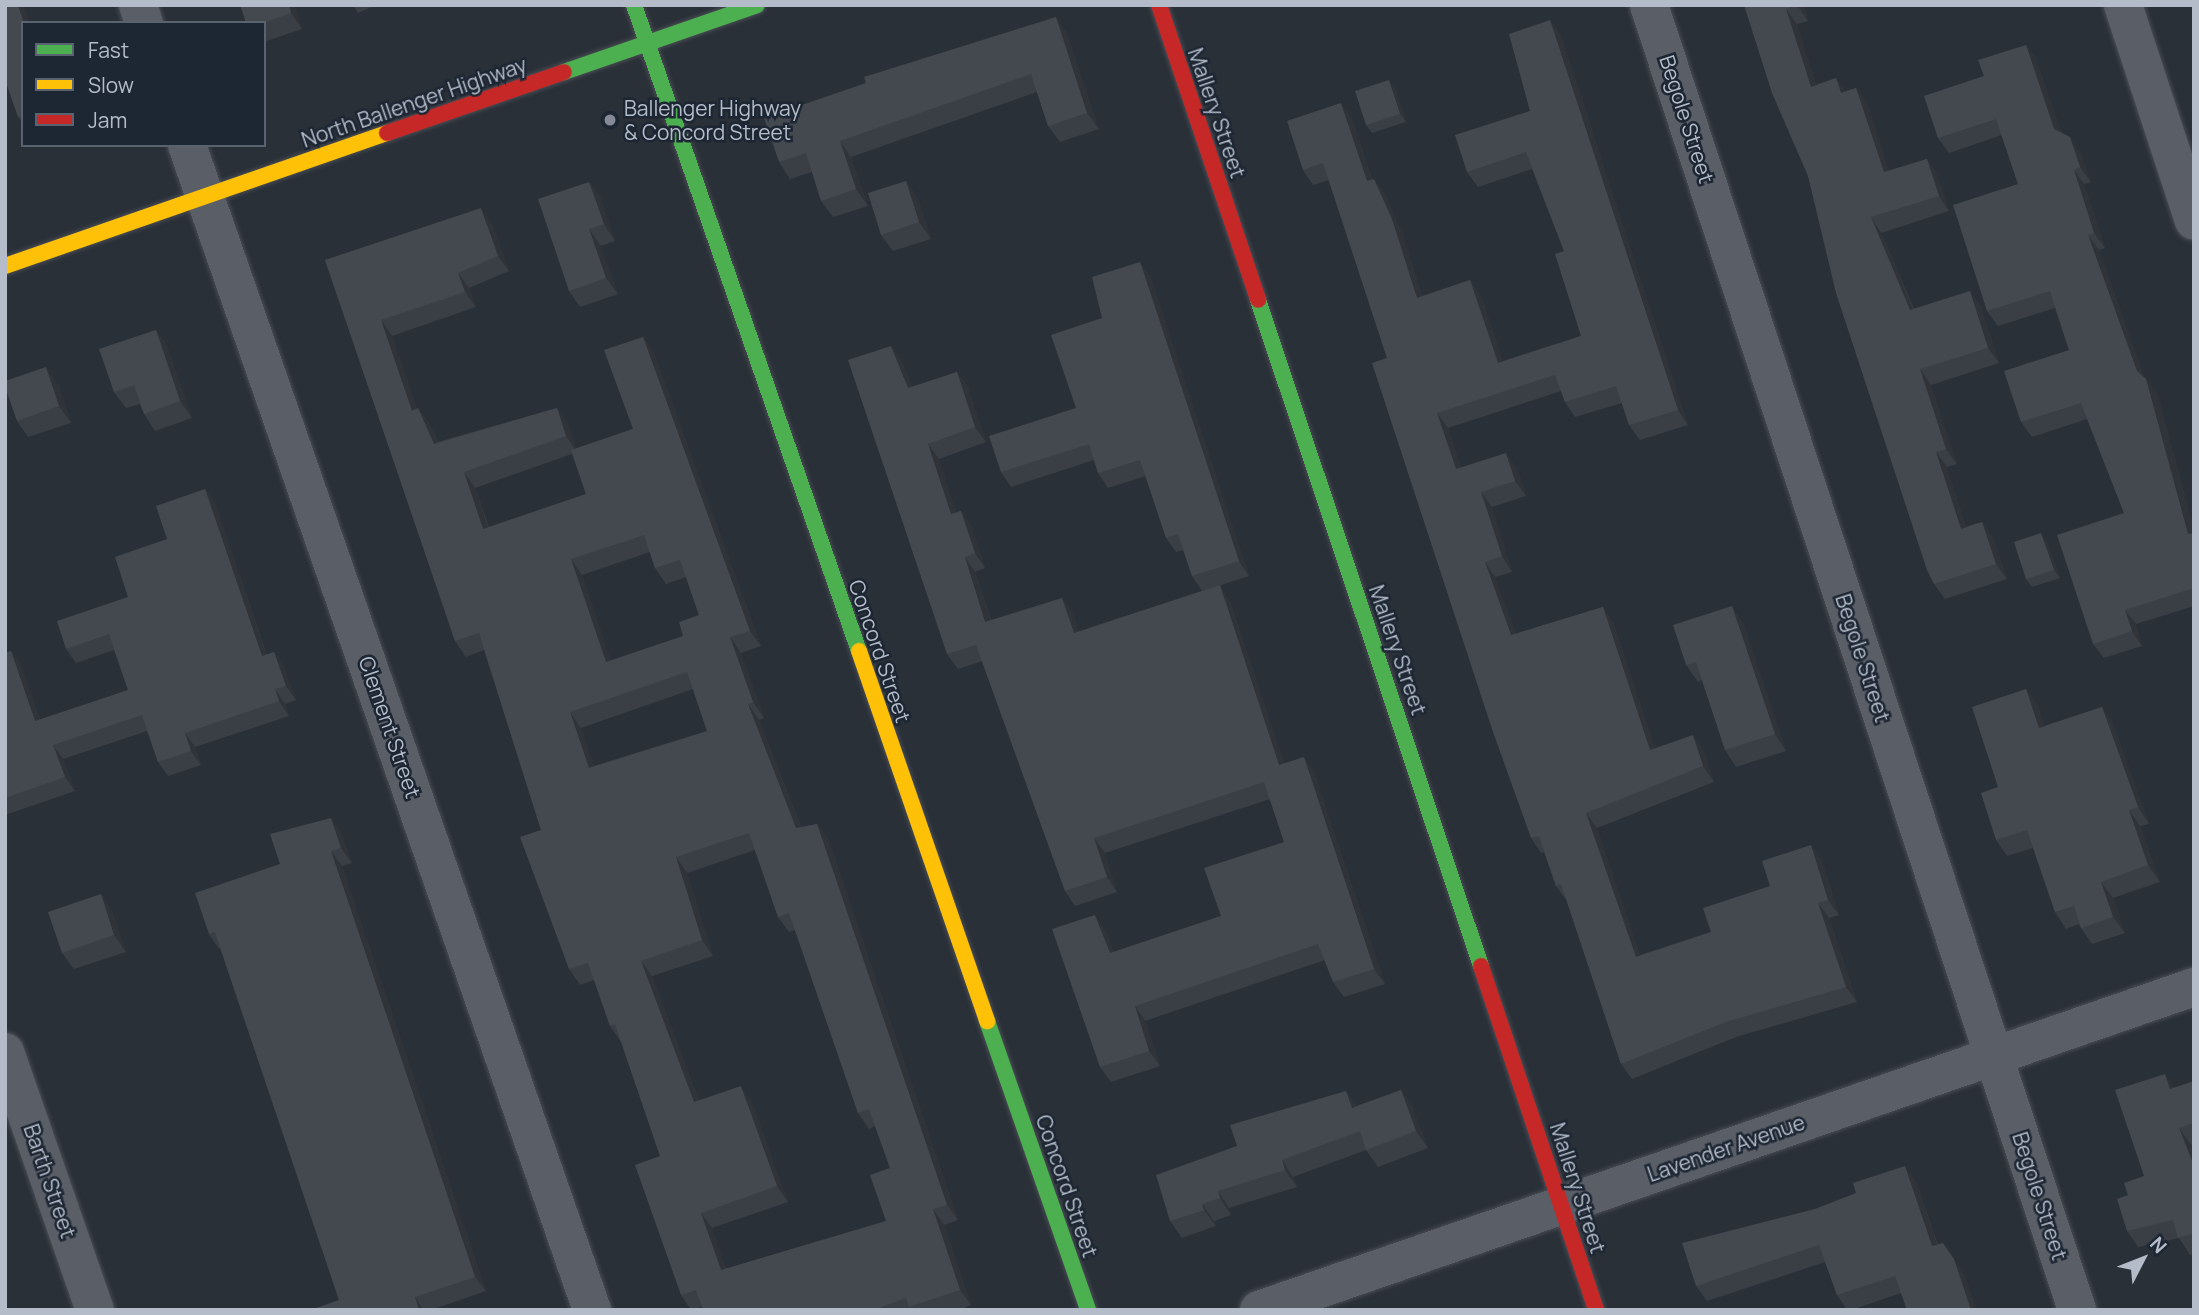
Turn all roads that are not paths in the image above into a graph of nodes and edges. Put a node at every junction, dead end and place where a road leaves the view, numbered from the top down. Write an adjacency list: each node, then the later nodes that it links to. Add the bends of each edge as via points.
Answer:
1 (634, 5): 6 (street, Concord Street)
2 (757, 5): 6 (street, North Ballenger Highway)
3 (1159, 5): 14 (street, Mallery Street)
4 (1649, 5): 13 (street, Begole Street)
5 (2123, 5): 9 (street)
6 (647, 43): 8 (street, North Ballenger Highway); 17 (street, Concord Street)
7 (188, 147): 8 (street, Clement Street)
8 (205, 197): 10 (street, North Ballenger Highway); 16 (street, Clement Street)
9 (2194, 222)
10 (5, 266)
11 (2194, 987): 13 (street, Lavender Avenue)
12 (5, 1052): 15 (street, Barth Street)
13 (1993, 1056): 14 (street, Lavender Avenue); 20 (street, Begole Street)
14 (1562, 1206): 18 (street, Lavender Avenue); 19 (street, Mallery Street)
15 (94, 1310)
16 (592, 1310)
17 (1088, 1310)
18 (1259, 1310)
19 (1596, 1310)
20 (2077, 1310)

